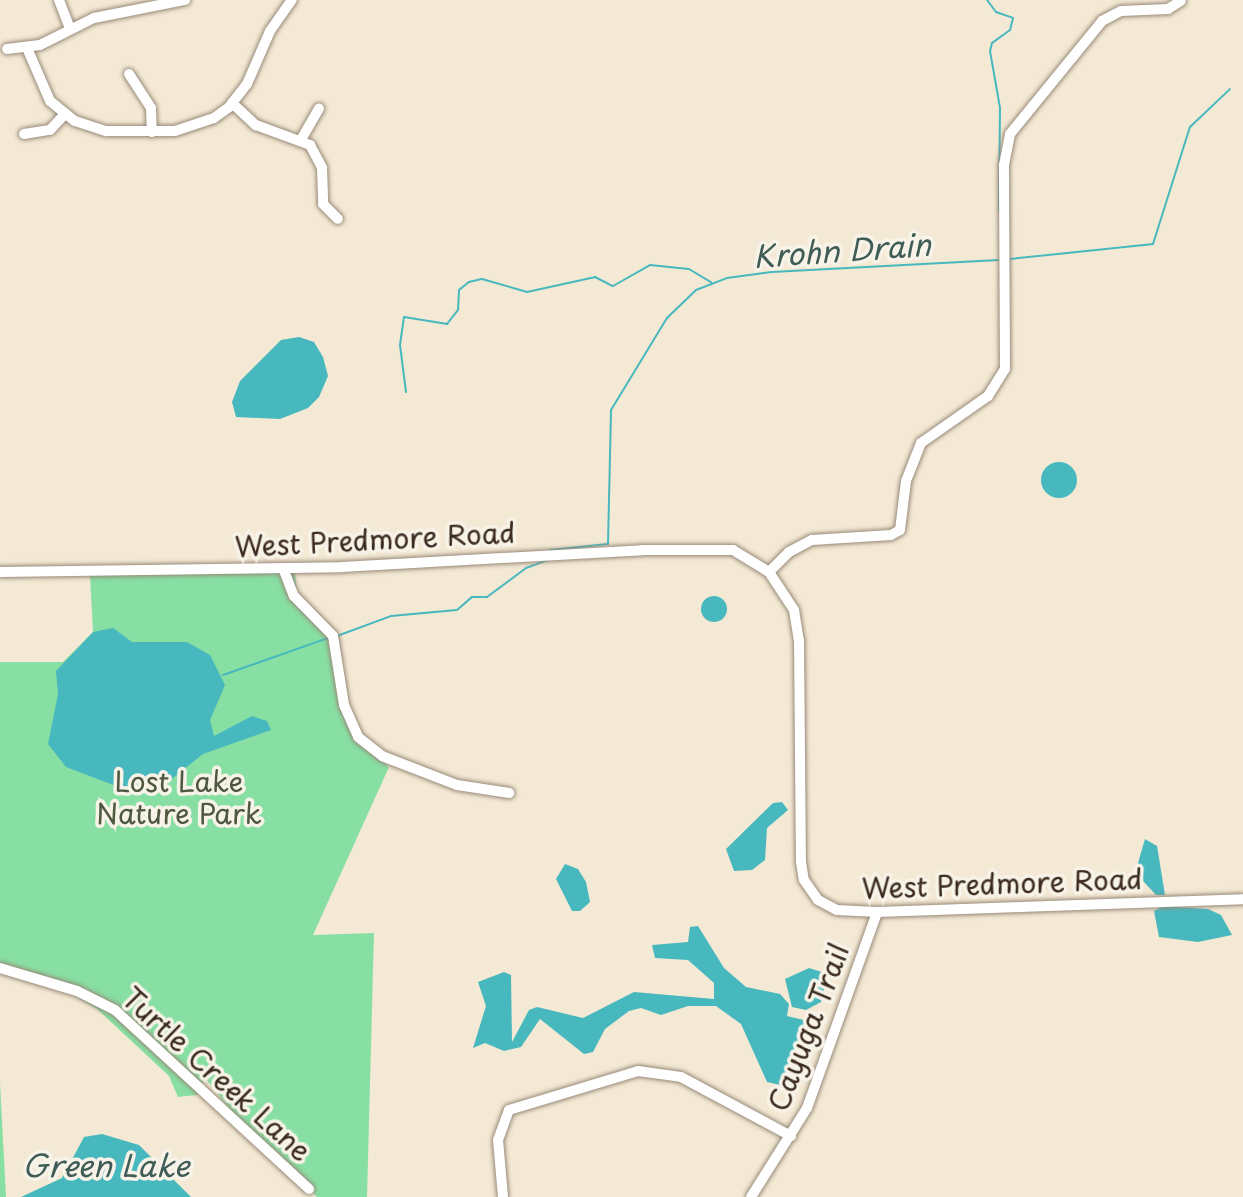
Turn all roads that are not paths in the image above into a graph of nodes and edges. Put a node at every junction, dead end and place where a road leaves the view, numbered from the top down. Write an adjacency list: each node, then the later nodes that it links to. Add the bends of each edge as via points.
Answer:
1 (59, 0): 6 (street)
2 (185, 0): 5 (street)
3 (292, 0): 10 (street)
4 (1181, 1): 19 (street, via 1168,9 1121,11 1102,21 1010,134 1004,165 1005,369 988,396 921,443 906,481 900,530 812,540 789,552)
5 (134, 4): 6 (street)
6 (70, 28): 7 (street)
7 (27, 48): 8 (street); 12 (street, via 37,81)
8 (2, 49)
9 (129, 74): 13 (street, via 151,108)
10 (232, 103): 13 (street, via 198,126); 15 (street, via 256,125)
11 (319, 108): 15 (street)
12 (64, 115): 13 (street, via 106,131); 14 (street, via 50,130)
13 (152, 132)
14 (24, 134)
15 (302, 138): 16 (street, via 319,160 323,204)
16 (338, 219)
17 (283, 568): 18 (street, West Predmore Road); 19 (street, West Predmore Road, via 713,547 750,558); 20 (street, via 294,596 333,636 344,705 358,737 382,756 418,770 474,790)
18 (0, 572)
19 (769, 572): 22 (street, West Predmore Road, via 794,610 799,640 804,880 810,893 830,908)
20 (509, 793)
21 (1243, 899): 22 (street, West Predmore Road)
22 (877, 912): 24 (street, Cayuga Trail, via 830,1052)
23 (0, 968): 25 (street, Turtle Creek Lane, via 77,991 115,1010)
24 (791, 1136): 26 (street, via 681,1077 638,1071 509,1110 501,1119 498,1140); 27 (street, Cayuga Trail)
25 (309, 1189)
26 (503, 1197)
27 (751, 1197)

